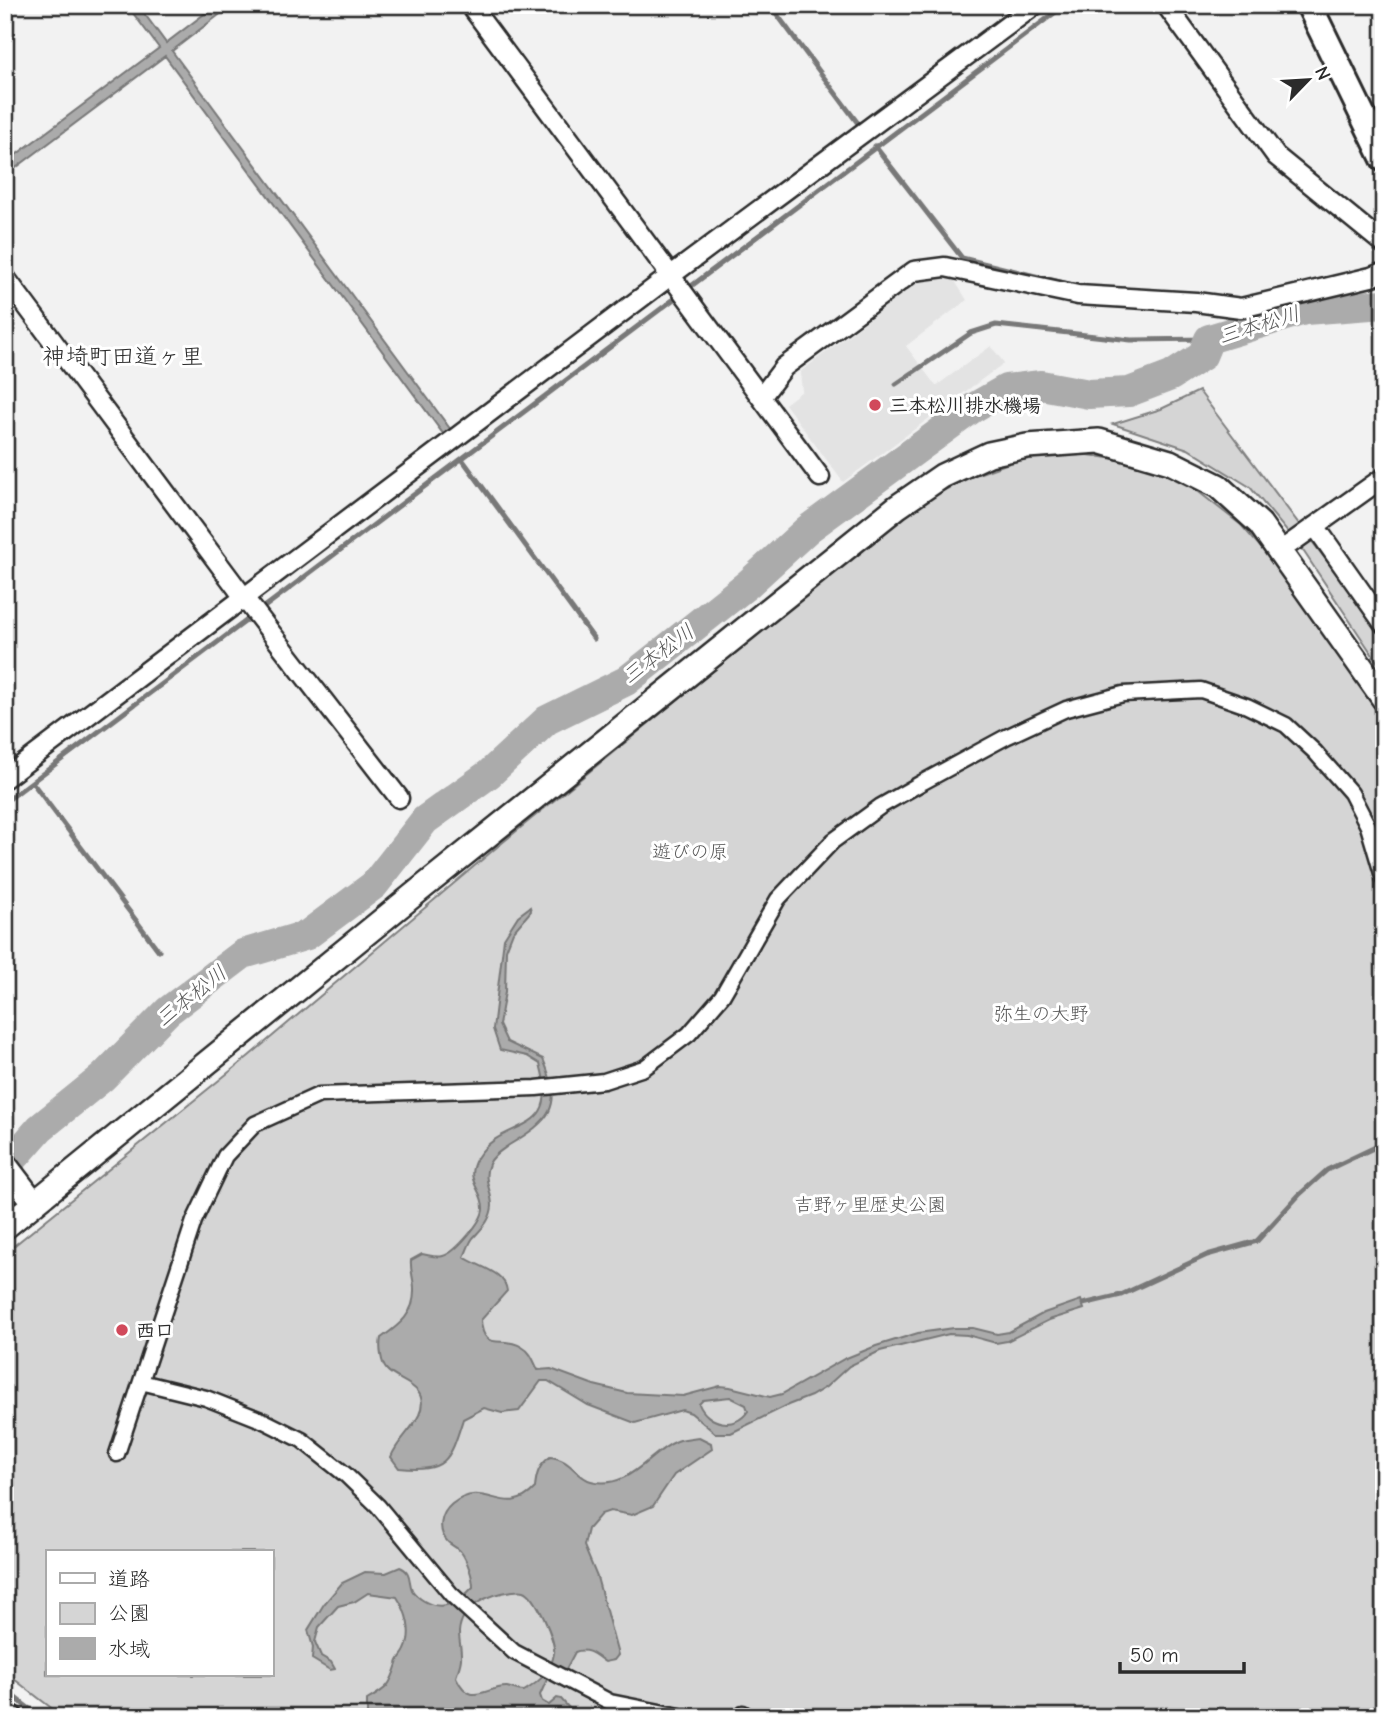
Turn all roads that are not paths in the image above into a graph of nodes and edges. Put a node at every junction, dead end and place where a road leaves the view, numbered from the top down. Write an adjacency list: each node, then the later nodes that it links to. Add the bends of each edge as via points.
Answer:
1 (470, 5): 9 (street)
2 (1035, 5): 9 (street)
3 (1166, 5): 6 (street, via 1276,156)
4 (1310, 6): 5 (main road)
5 (1384, 159)
6 (1384, 244)
7 (1384, 272): 10 (street, via 1241,308 1078,295 945,267 914,271 784,368)
8 (5, 277): 15 (street)
9 (678, 286): 10 (street); 15 (street)
10 (762, 396): 11 (street)
11 (820, 477)
12 (1384, 477): 13 (street)
13 (1315, 526): 14 (street); 16 (street)
14 (1280, 551): 17 (street); 22 (street, via 1260,524 1218,486 1170,461 1098,441 989,454 942,477 897,507 422,888)
15 (252, 608): 18 (street); 19 (street)
16 (1384, 624)
17 (1384, 699)
18 (5, 778)
19 (399, 798)
20 (1384, 880): 24 (street, via 1368,826 1351,793 1286,725 1200,690 1122,694 1066,709 923,782 833,841 778,900 722,996 689,1034 644,1068 604,1081 536,1088 319,1095 255,1124 225,1156 194,1221)
21 (5, 1165): 22 (street)
22 (28, 1195): 23 (street)
23 (5, 1227)
24 (141, 1382): 25 (street); 28 (street, via 206,1398 302,1440 378,1506 451,1594 514,1652 610,1702)
25 (117, 1454)
26 (5, 1710): 27 (street)
27 (14, 1717)
28 (685, 1717)

